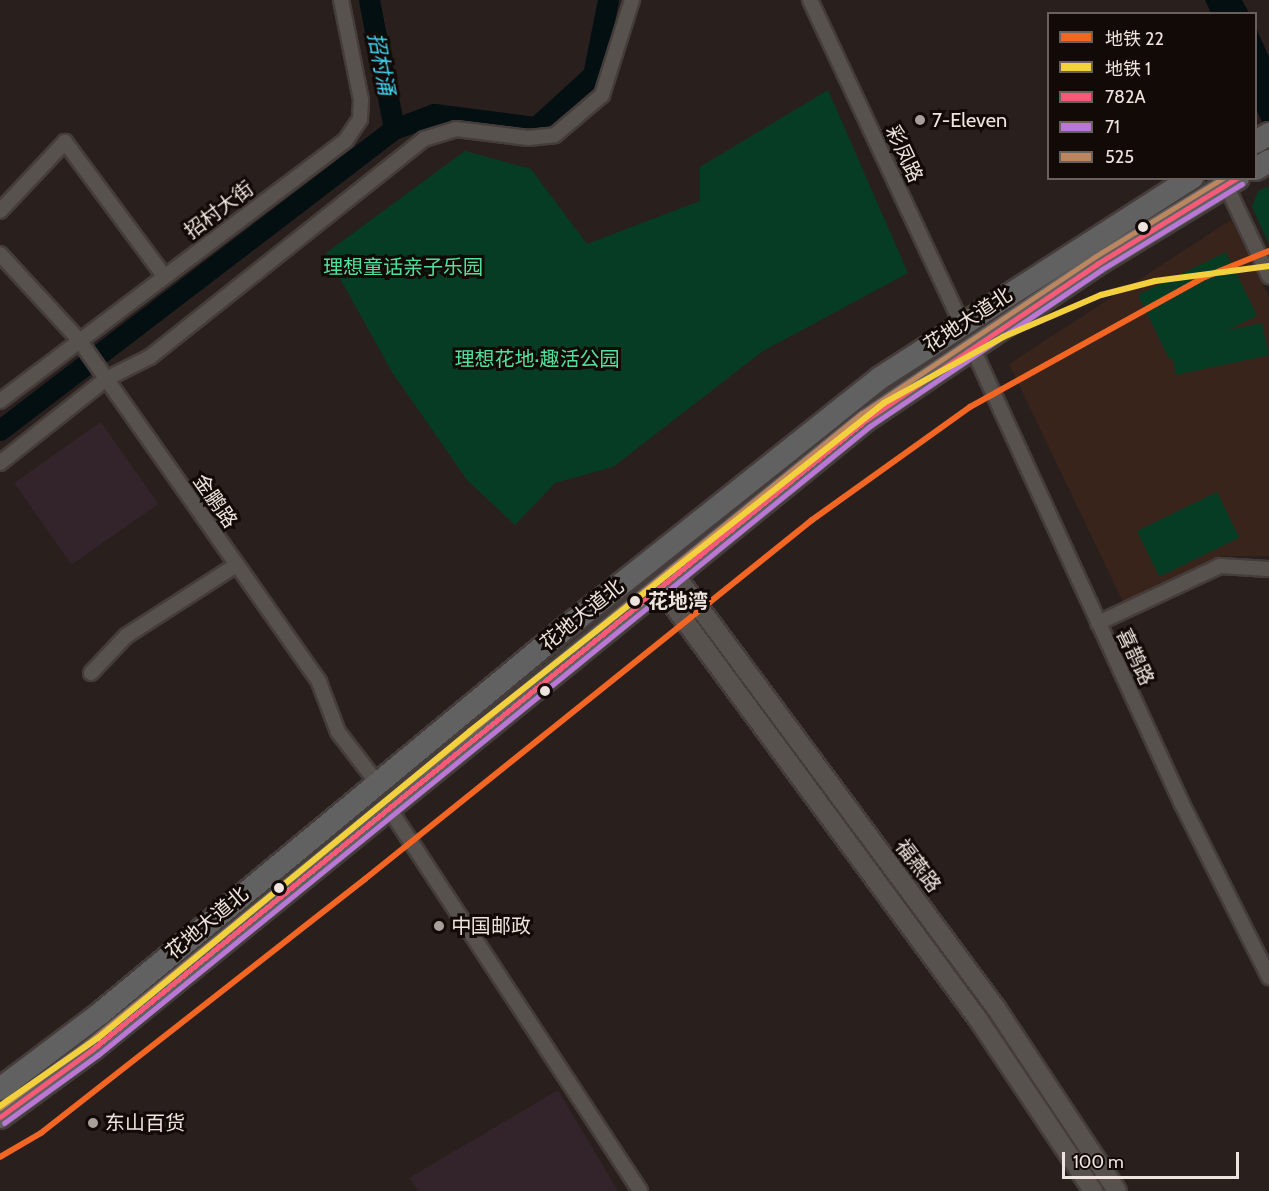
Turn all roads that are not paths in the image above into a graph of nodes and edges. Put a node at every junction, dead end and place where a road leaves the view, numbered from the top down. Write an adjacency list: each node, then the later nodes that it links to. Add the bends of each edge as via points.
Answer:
1 (341, 0): 8 (street, 招村大街, via 360,119 346,140)
2 (632, 0): 13 (street, via 602,95 555,135 528,138 456,129 424,139 150,357)
3 (810, 0): 10 (street, 彩凤路)
4 (1189, 180): 10 (main road, 花地大道北)
5 (1232, 182): 9 (street); 12 (main road, 花地大道北)
6 (0, 211): 8 (street, via 65,142)
7 (0, 254): 11 (street, 金鹏路)
8 (164, 276): 11 (street, 招村大街)
9 (1269, 276)
10 (962, 324): 21 (main road, 花地大道北, via 880,378 727,497)
11 (80, 343): 13 (street, 金鹏路); 14 (street, 招村大街)
12 (973, 349): 18 (main road, 花地大道北, via 866,420); 19 (street, 喜鹊路)
13 (103, 375): 15 (street); 16 (street, 金鹏路)
14 (0, 401)
15 (0, 463)
16 (236, 565): 20 (street, via 126,636); 21 (street, 金鹏路, via 319,682 338,732)
17 (1269, 569): 19 (street, via 1220,566)
18 (666, 579): 22 (main road, 花地大道北); 27 (street, via 978,1019); 28 (street, 福燕路, via 996,1008)
19 (1098, 623): 23 (street, 喜鹊路)
20 (91, 673)
21 (378, 784): 24 (main road, 花地大道北, via 102,1012)
22 (388, 807): 25 (main road, 花地大道北, via 93,1049); 26 (street)
23 (1269, 977)
24 (0, 1089)
25 (0, 1117)
26 (640, 1191)
27 (1093, 1191)
28 (1117, 1191)

